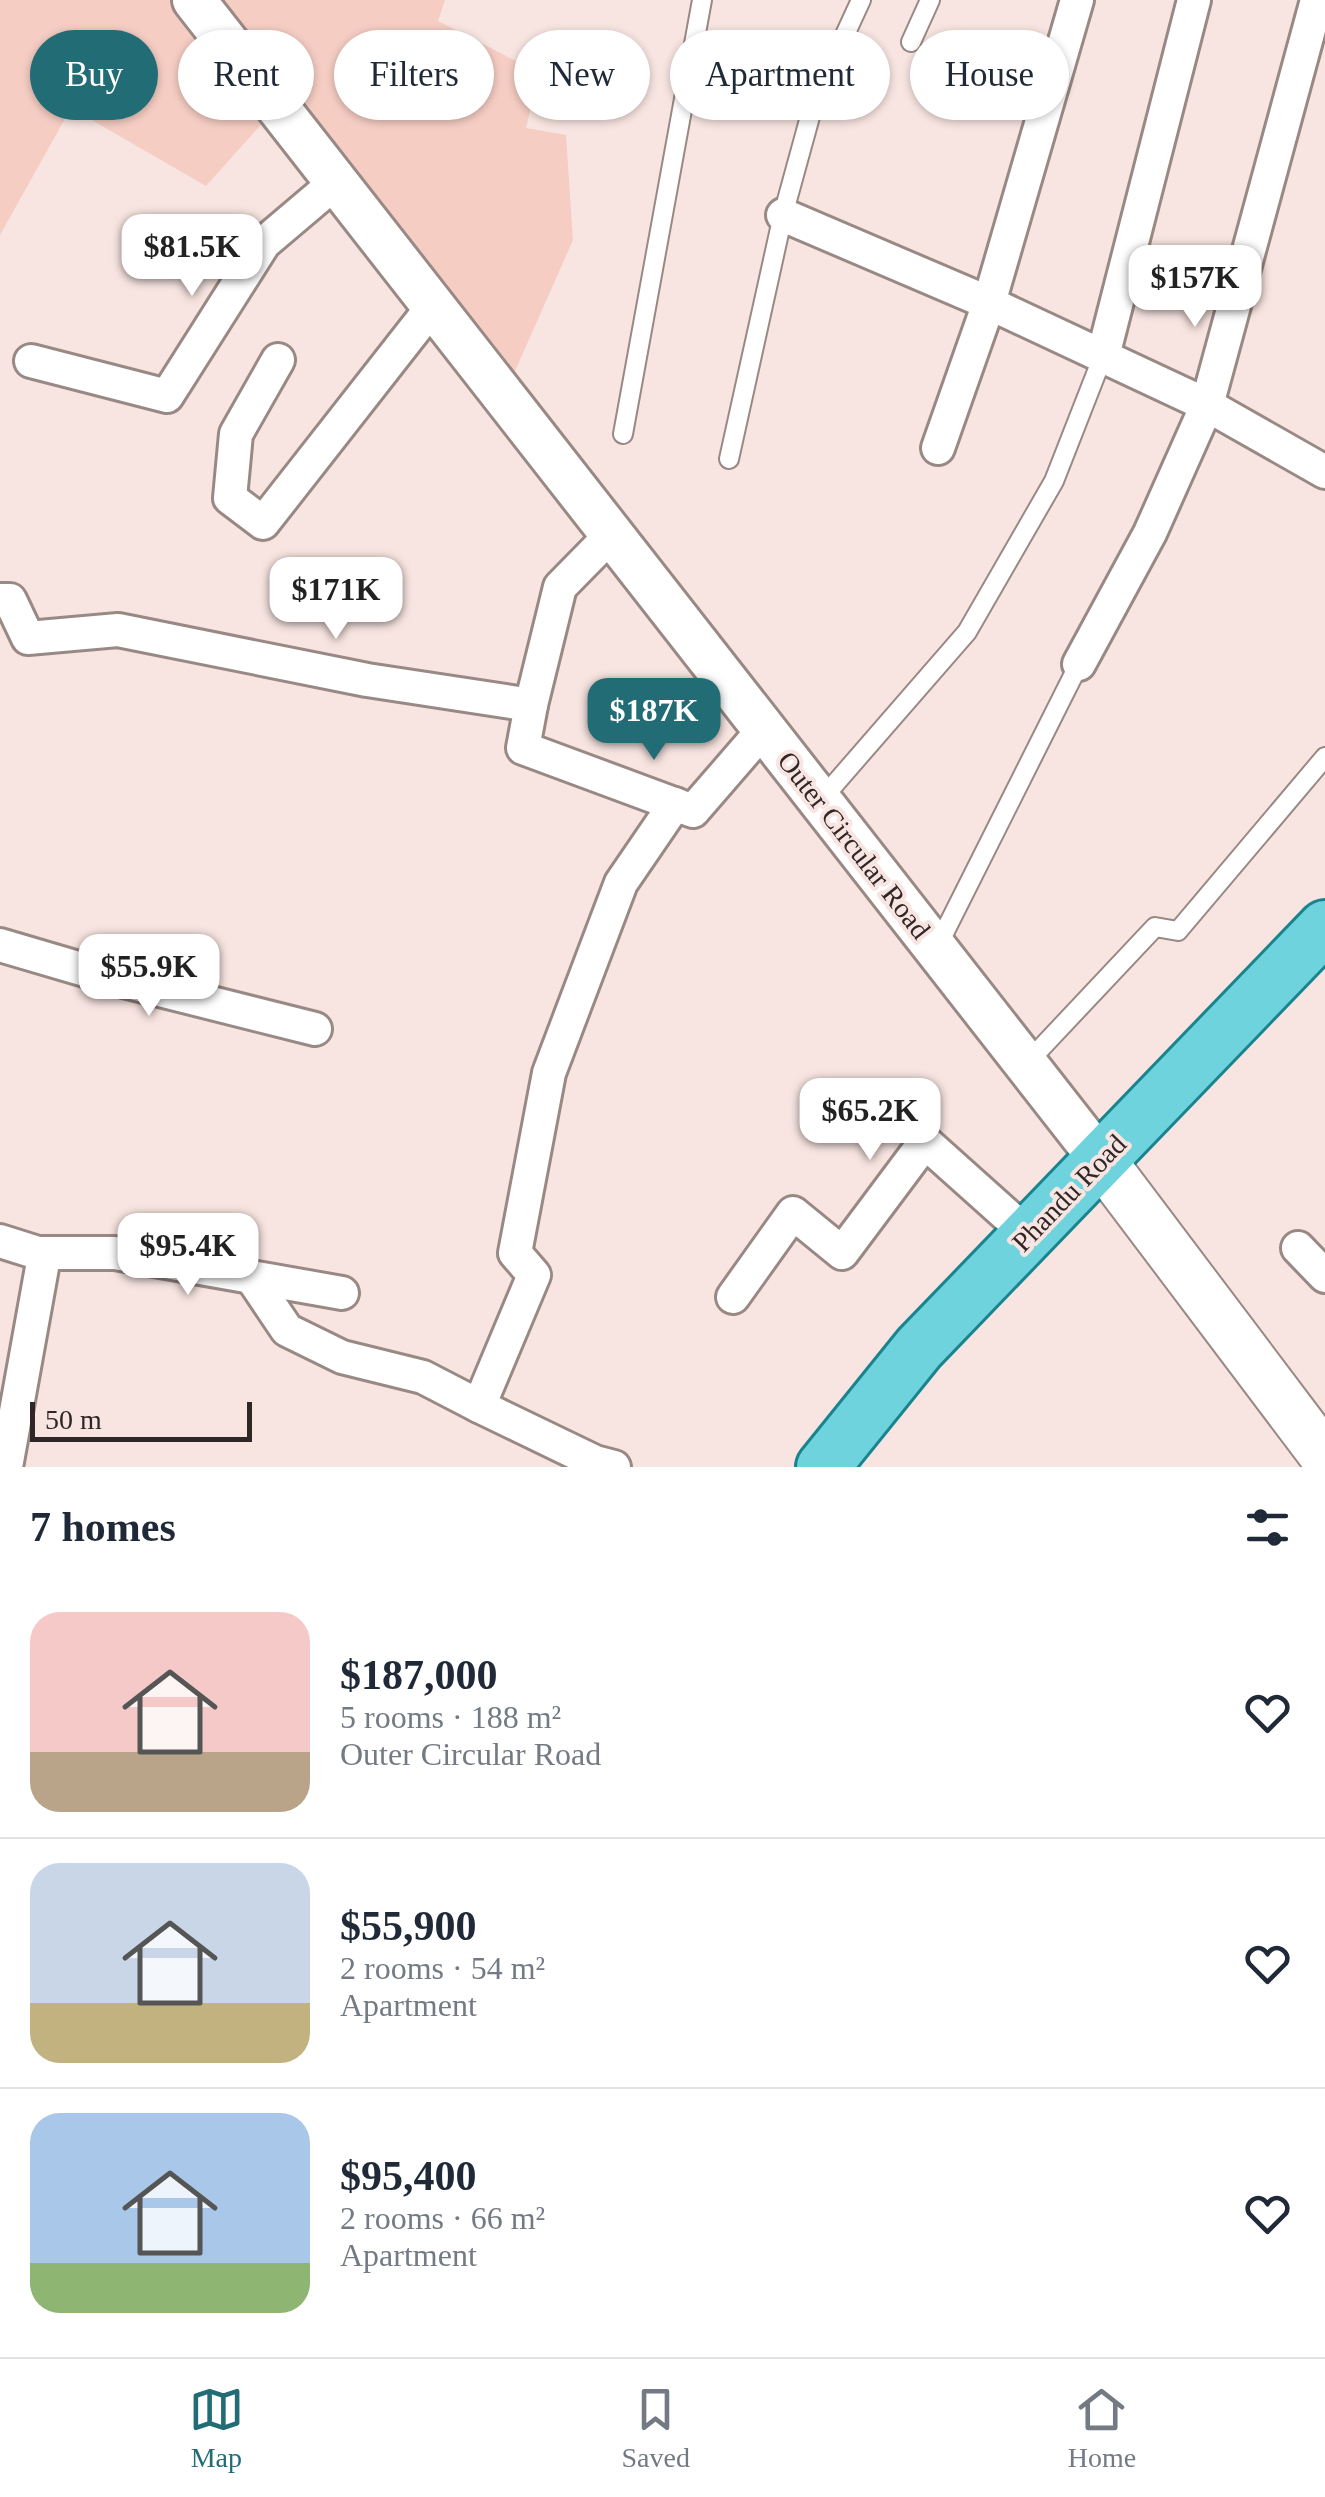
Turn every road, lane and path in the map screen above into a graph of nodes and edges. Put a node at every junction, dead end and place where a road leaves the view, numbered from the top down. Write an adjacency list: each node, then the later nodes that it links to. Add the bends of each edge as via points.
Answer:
1 (194, 0): 9 (street, Outer Circular Road)
2 (702, 0): 17 (lane)
3 (861, 0): 10 (lane, via 814,102)
4 (930, 0): 8 (lane)
5 (1077, 0): 11 (street)
6 (1194, 0): 13 (street)
7 (1317, 23): 16 (street)
8 (916, 30)
9 (336, 182): 12 (street, Outer Circular Road); 15 (street, via 264,244 167,396)
10 (783, 215): 11 (street); 19 (lane)
11 (989, 303): 13 (street); 18 (street)
12 (433, 306): 14 (street, via 263,523 230,498 232,466 236,434); 21 (street, Outer Circular Road)
13 (1103, 356): 16 (street); 27 (lane, via 1054,480 968,632)
14 (278, 360)
15 (30, 361)
16 (1207, 405): 20 (street); 23 (street, via 1150,534)
17 (622, 434)
18 (938, 448)
19 (728, 459)
20 (1325, 472)
21 (612, 534): 24 (street, via 560,587); 25 (street, Outer Circular Road)
22 (0, 600): 24 (street, via 10,600 28,638 118,630)
23 (1079, 664): 31 (lane)
24 (531, 705): 28 (street, via 523,748)
25 (764, 729): 27 (street, Outer Circular Road); 28 (street, via 694,811)
26 (1325, 758): 33 (lane, via 1178,931 1155,927)
27 (820, 801): 31 (street, Outer Circular Road)
28 (674, 804): 43 (street, via 620,883 550,1073 515,1253 534,1275)
29 (1325, 927): 34 (main road, Phandu Road)
30 (0, 945): 32 (street)
31 (936, 949): 33 (street, Outer Circular Road)
32 (314, 1029)
33 (1026, 1064): 34 (street, Outer Circular Road)
34 (1101, 1160): 35 (main road, Phandu Road); 44 (main road, Outer Circular Road)
35 (1029, 1235): 42 (street, via 925,1142 842,1253 793,1213); 47 (main road, Phandu Road, via 919,1348)
36 (0, 1240): 38 (street)
37 (1298, 1248): 39 (street)
38 (38, 1253): 40 (street, via 115,1253); 45 (street, via 43,1262)
39 (1325, 1276)
40 (252, 1278): 41 (street); 43 (street, via 287,1330 342,1358 423,1377)
41 (342, 1293)
42 (733, 1297)
43 (480, 1406): 46 (street)
44 (1325, 1457)
45 (6, 1467)
46 (614, 1467)
47 (823, 1467)

